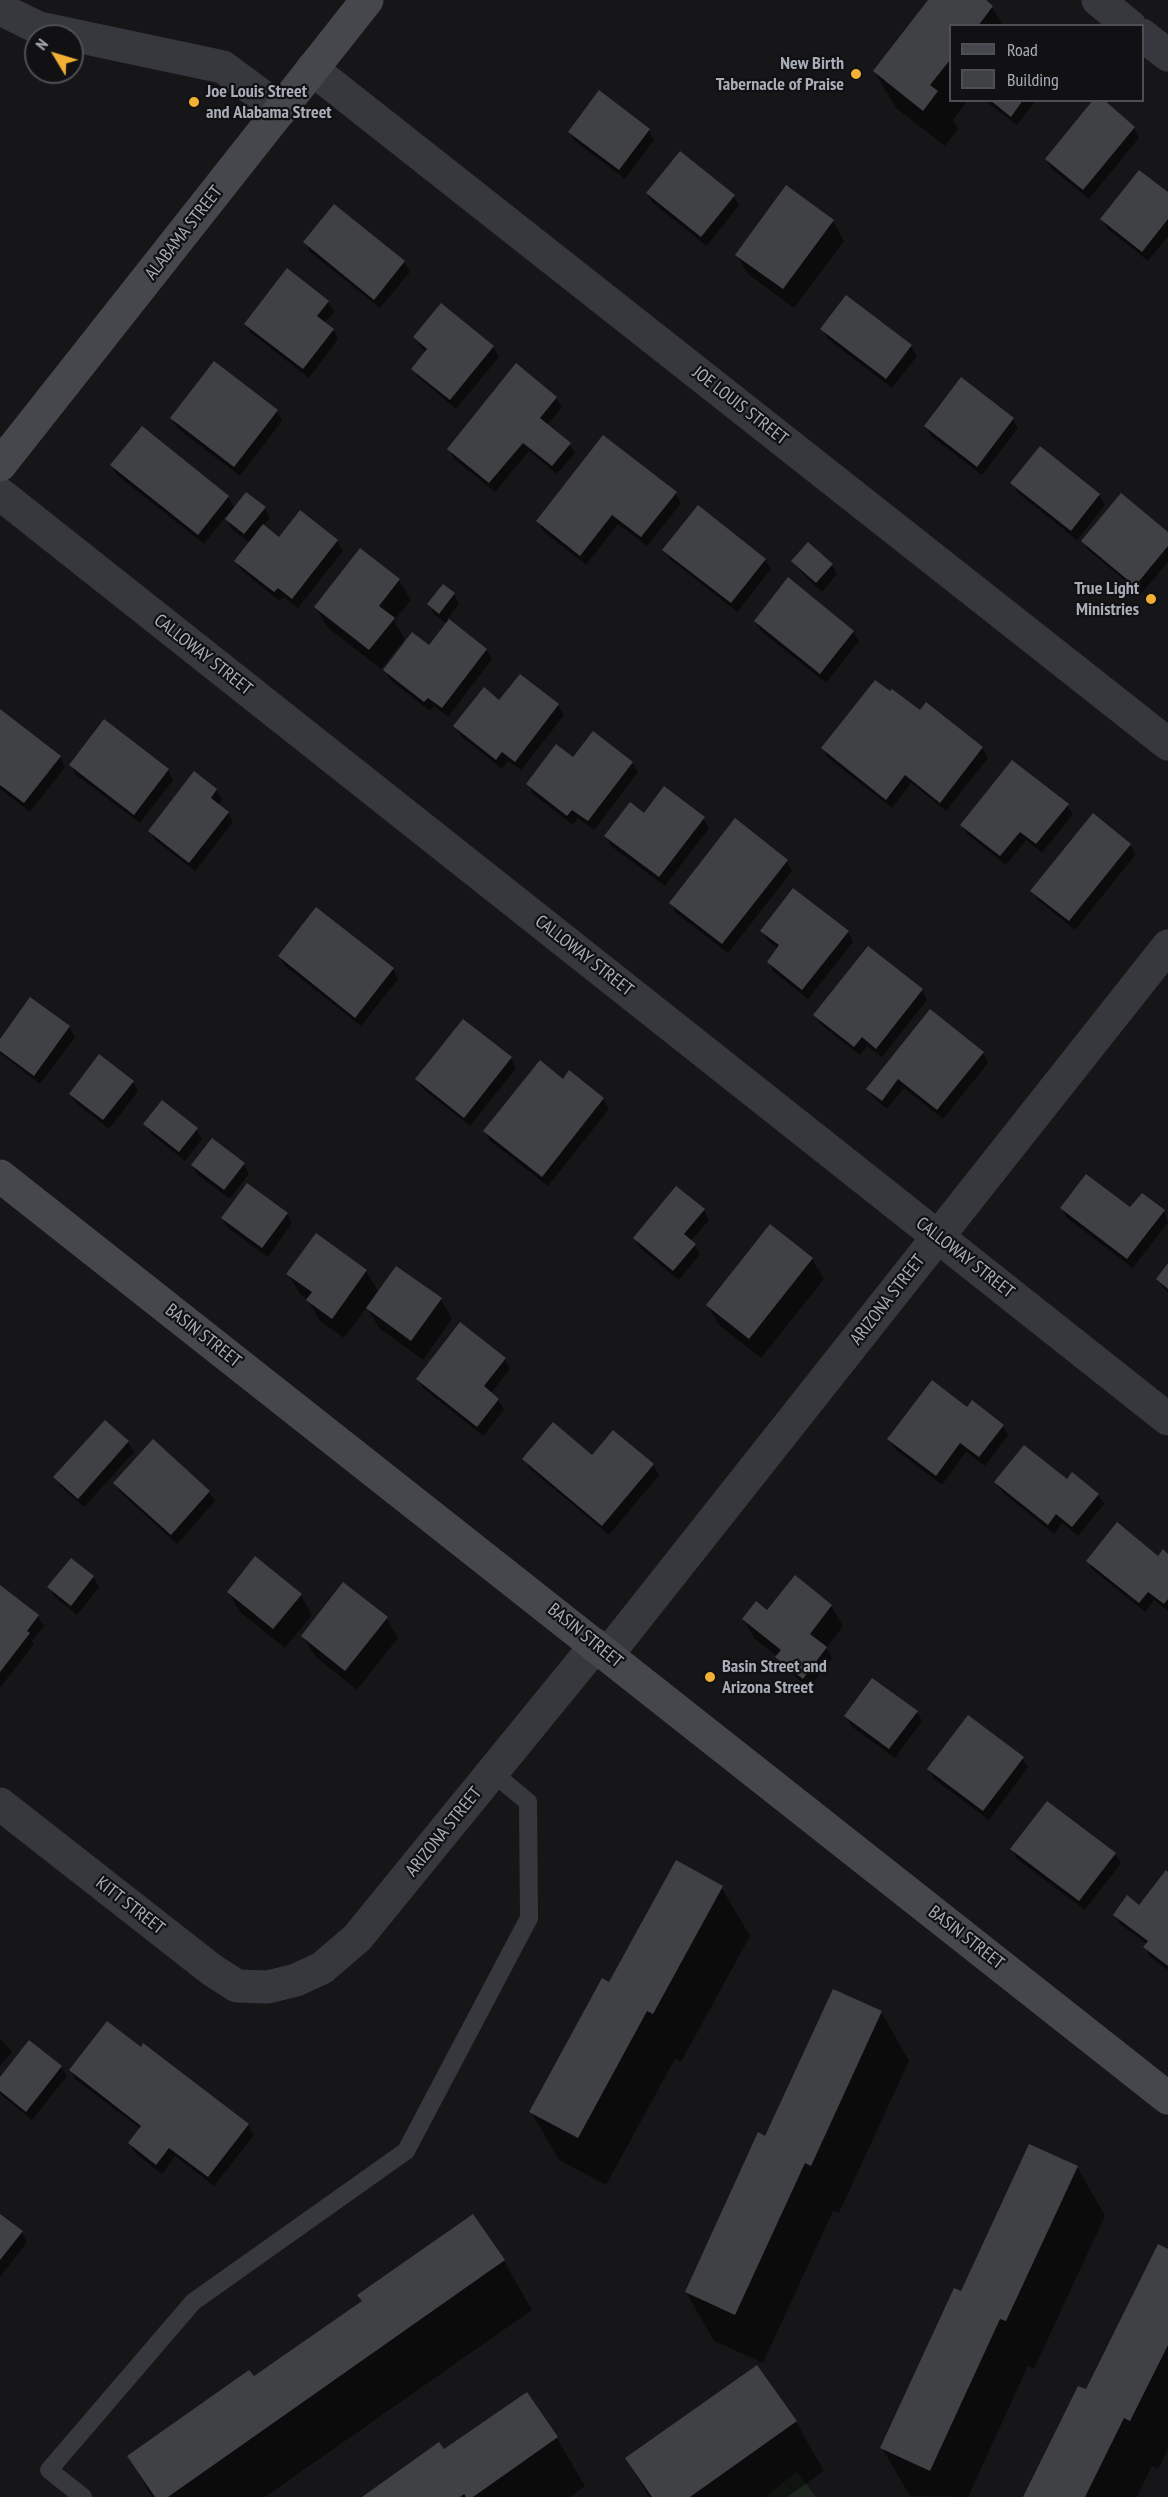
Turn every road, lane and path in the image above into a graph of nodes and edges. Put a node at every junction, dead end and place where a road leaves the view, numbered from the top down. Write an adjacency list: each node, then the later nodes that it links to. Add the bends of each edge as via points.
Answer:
1 (366, 0): 7 (street, ALABAMA STREET)
2 (1098, 0): 4 (street)
3 (0, 9): 8 (street, via 39,28 223,67)
4 (1128, 24)
5 (1144, 36): 6 (street)
6 (1168, 55)
7 (312, 69): 8 (street, ALABAMA STREET); 11 (street, JOE LOUIS STREET)
8 (281, 110): 9 (street, ALABAMA STREET)
9 (0, 465)
10 (0, 494): 14 (street, CALLOWAY STREET)
11 (1168, 744)
12 (1168, 946): 14 (street, ARIZONA STREET)
13 (0, 1176): 16 (street, BASIN STREET)
14 (938, 1236): 15 (street, CALLOWAY STREET); 16 (street, ARIZONA STREET)
15 (1168, 1419)
16 (602, 1650): 17 (street, ARIZONA STREET); 20 (street, BASIN STREET)
17 (493, 1773): 19 (street, ARIZONA STREET, via 357,1938 322,1968); 21 (lane, via 528,1802 529,1918 406,2151 194,2302 49,2470)
18 (0, 1804): 19 (street, KITT STREET, via 212,1970 237,1986)
19 (268, 1987)
20 (1168, 2098)
21 (83, 2497)

